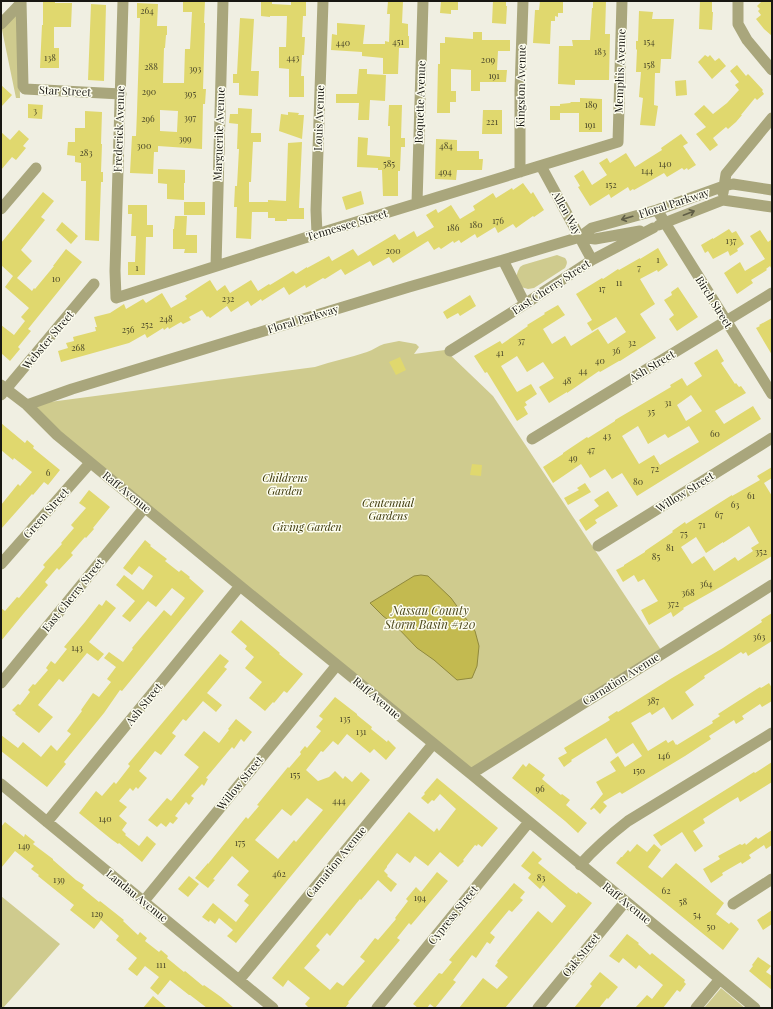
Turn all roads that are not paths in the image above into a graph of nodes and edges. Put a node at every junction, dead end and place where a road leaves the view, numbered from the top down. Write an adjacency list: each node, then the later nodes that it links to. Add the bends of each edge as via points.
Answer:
1 (123, 1): 11 (street, Frederick Avenue)
2 (223, 1): 31 (street, Marguerite Avenue)
3 (323, 1): 26 (street, Louis Avenue)
4 (423, 1): 20 (street, Roquette Avenue)
5 (523, 1): 16 (street, Kingston Avenue)
6 (622, 1): 13 (street, Memphis Avenue)
7 (738, 1): 10 (street, via 738,24 746,40)
8 (21, 2): 9 (street); 11 (street, Star Street, via 22,75 25,89)
9 (1, 24)
10 (772, 70)
11 (121, 94): 28 (street, Frederick Avenue)
12 (772, 118): 17 (street, via 726,174)
13 (618, 142): 14 (street, Tennessee Street)
14 (541, 166): 16 (street, Tennessee Street); 27 (street, Allen Way)
15 (36, 168): 22 (street)
16 (520, 172): 20 (street, Tennessee Street)
17 (724, 186): 18 (street, Floral Parkway, via 733,184); 19 (street); 23 (street, Floral Parkway)
18 (772, 190)
19 (723, 200): 21 (street, Floral Parkway); 24 (street, Floral Parkway, one-way to 19)
20 (417, 203): 26 (street, Tennessee Street)
21 (772, 207)
22 (1, 209)
23 (657, 210): 24 (street, Birch Street); 27 (street, Floral Parkway, one-way to 27, via 592,228)
24 (664, 222): 25 (street, Floral Parkway); 35 (street, Birch Street)
25 (653, 228): 27 (street, Floral Parkway, via 595,239); 30 (street, East Cherry Street)
26 (317, 234): 31 (street, Tennessee Street)
27 (580, 237): 29 (street, Floral Parkway); 30 (street, Allen Way)
28 (115, 257): 31 (street, Tennessee Street, via 116,298)
29 (503, 260): 34 (street); 39 (street, Floral Parkway, via 72,389)
30 (592, 260): 34 (street, East Cherry Street)
31 (216, 266)
32 (94, 284): 37 (street, Webster Street)
33 (772, 293): 35 (street, Ash Street)
34 (525, 304): 36 (street, East Cherry Street)
35 (726, 321): 38 (street, Birch Street); 41 (street, Ash Street)
36 (450, 351)
37 (3, 390): 39 (street, Raff Avenue)
38 (772, 394)
39 (27, 405): 42 (street, Raff Avenue)
40 (772, 438): 44 (street, Willow Street)
41 (532, 439)
42 (90, 463): 43 (street, Raff Avenue); 45 (street, Green Street)
43 (145, 507): 47 (street, Raff Avenue); 49 (street, East Cherry Street)
44 (598, 546)
45 (1, 564)
46 (772, 585): 52 (street, Carnation Avenue)
47 (240, 586): 48 (street, Raff Avenue); 54 (street, Ash Street)
48 (337, 665): 51 (street, Raff Avenue); 58 (street, Willow Street)
49 (1, 683)
50 (772, 732): 56 (street, via 612,832)
51 (433, 744): 52 (street, Raff Avenue); 62 (street, Carnation Avenue)
52 (471, 774): 55 (street, Raff Avenue)
53 (1, 784): 54 (street, Landau Avenue)
54 (47, 822): 58 (street, Landau Avenue)
55 (529, 822): 56 (street, Raff Avenue); 64 (street, Cypress Street)
56 (580, 865): 59 (street, Raff Avenue)
57 (772, 879): 60 (street)
58 (144, 901): 62 (street, Landau Avenue)
59 (625, 902): 61 (street, Raff Avenue); 65 (street, Oak Street)
60 (733, 904)
61 (720, 979): 66 (street); 67 (street, Raff Avenue)
62 (239, 980): 63 (street, Landau Avenue)
63 (273, 1008)
64 (377, 1008)
65 (538, 1008)
66 (696, 1008)
67 (755, 1008)

